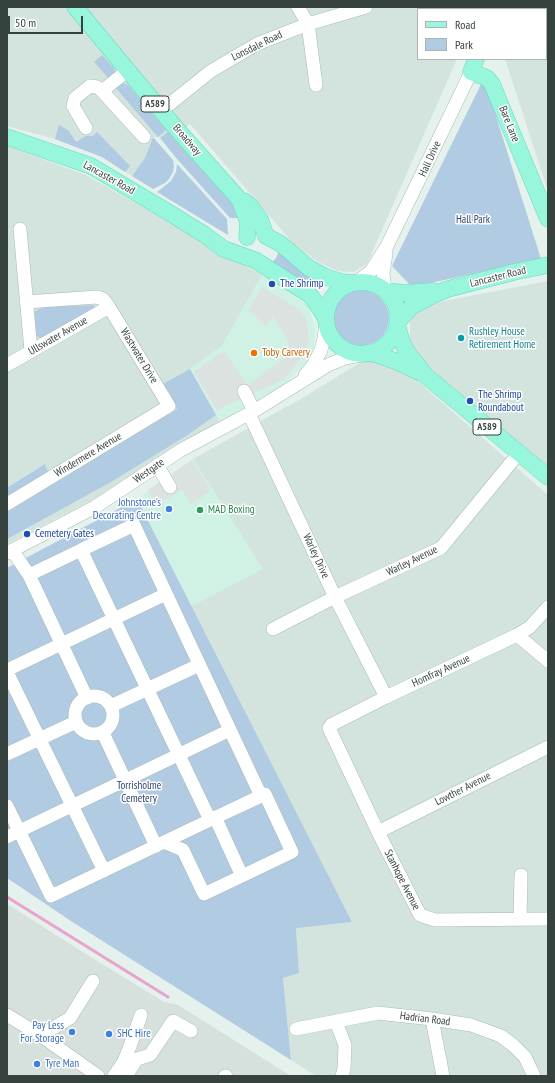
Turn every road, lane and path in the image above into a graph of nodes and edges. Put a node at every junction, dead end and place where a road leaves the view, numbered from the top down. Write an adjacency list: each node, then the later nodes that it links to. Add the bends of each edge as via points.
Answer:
1 (75, 7): 6 (main road, Broadway / A589)
2 (298, 7): 4 (street)
3 (366, 7): 4 (street, Lonsdale Road)
4 (308, 24): 7 (street); 9 (street, Lonsdale Road, via 257,44 211,71)
5 (474, 65): 14 (main road, Bare Lane, via 492,84); 20 (street, Hall Drive)
6 (127, 71): 8 (street); 9 (main road, Broadway / A589)
7 (316, 85)
8 (102, 91): 10 (street, via 90,86 73,102 75,112); 12 (street)
9 (161, 111): 13 (main road, Broadway / A589)
10 (86, 128)
11 (7, 137): 17 (main road, Lancaster Road, via 91,166)
12 (144, 138)
13 (239, 199): 18 (main road, Broadway / A589, via 256,213); 19 (main road, Broadway / A589, via 248,222)
14 (544, 203): 15 (main road, Bare Lane)
15 (548, 219)
16 (20, 229): 26 (street)
17 (205, 235): 19 (main road, Lancaster Road, via 231,242); 21 (main road, Lancaster Road, via 230,252)
18 (267, 237): 19 (main road, via 256,233); 21 (main road, A589, via 271,244 270,253 265,258); 23 (main road, via 281,244 309,268 322,275 338,281)
19 (247, 238): 21 (main road, A589, via 245,252)
20 (387, 246): 23 (street, Hall Drive, via 371,271); 25 (street, Hall Drive, via 383,273)
21 (254, 260): 28 (main road, Lancaster Road / A589, via 303,290 321,310)
22 (548, 266): 24 (main road, Lancaster Road)
23 (355, 283): 25 (main road, via 369,283); 28 (main road, via 340,290 331,300)
24 (448, 289): 25 (main road, Lancaster Road, via 417,293); 29 (main road, Lancaster Road, via 416,304)
25 (386, 291): 29 (main road, A589, via 395,305 398,314)
26 (26, 302): 27 (street, via 97,297 103,299); 30 (street)
27 (109, 307): 30 (street, Ullswater Avenue); 36 (street, Wastwater Drive)
28 (326, 321): 31 (main road, A589, via 334,341 353,352); 34 (street, Westgate, via 319,355 308,372)
29 (397, 324): 31 (main road, via 386,344); 33 (main road, A589, via 407,352)
30 (31, 351): 32 (street, Ullswater Avenue)
31 (367, 353): 33 (main road, A589, via 398,362); 34 (street, Westgate, via 337,361)
32 (7, 365)
33 (426, 376): 38 (main road, A589)
34 (291, 389): 37 (street, Westgate)
35 (244, 391): 37 (street, Warley Drive)
36 (169, 406): 42 (street, Windermere Avenue)
37 (251, 413): 39 (street, Westgate); 47 (street, Warley Drive)
38 (518, 453): 40 (main road, A589); 47 (street, Warley Avenue, via 441,548)
39 (157, 465): 41 (street); 44 (street, Westgate, via 96,507)
40 (548, 477)
41 (170, 487)
42 (7, 504)
43 (81, 550): 45 (street); 46 (street, via 134,525); 49 (street)
44 (10, 552): 45 (street)
45 (29, 574): 52 (street)
46 (166, 594): 49 (street); 54 (street)
47 (335, 597): 50 (street, Warley Avenue); 57 (street, Warley Drive)
48 (548, 607): 51 (street, Homfray Avenue, via 530,627)
49 (114, 619): 52 (street); 56 (street)
50 (273, 629)
51 (517, 635): 53 (street); 57 (street, Homfray Avenue)
52 (61, 644): 55 (street); 58 (street)
53 (548, 661)
54 (200, 665): 56 (street); 62 (street)
55 (7, 671): 64 (street)
56 (147, 689): 59 (street); 67 (street)
57 (386, 697): 61 (street, Homfray Avenue)
58 (87, 698): 59 (street, via 98,696); 60 (street, via 79,703 75,713)
59 (111, 706): 63 (street, via 113,717 110,726)
60 (76, 722): 63 (street, via 82,730 92,734); 64 (street)
61 (329, 728): 73 (street, Stanhope Avenue)
62 (230, 730): 67 (street); 69 (street)
63 (103, 732): 68 (street)
64 (40, 739): 66 (street); 71 (street)
65 (548, 747): 73 (street, Lowther Avenue)
66 (7, 754)
67 (179, 755): 68 (street); 72 (street)
68 (126, 781): 71 (street); 75 (street)
69 (261, 796): 72 (street); 78 (street, via 265,794 292,852)
70 (7, 806): 74 (street)
71 (72, 806): 74 (street); 76 (street)
72 (213, 819): 75 (street); 78 (street)
73 (378, 832): 79 (street, Stanhope Avenue, via 420,915 435,920)
74 (13, 835): 76 (street, via 51,896)
75 (160, 844): 76 (street); 78 (street, via 182,850 204,894)
76 (104, 871)
77 (521, 875): 79 (street)
78 (242, 876)
79 (520, 919): 80 (street, Stanhope Avenue)
80 (548, 919)
81 (93, 981): 88 (street, via 70,1018 50,1030)
82 (7, 1015): 88 (street)
83 (141, 1015): 90 (street, via 123,1063)
84 (432, 1019): 85 (street, Hadrian Road, via 378,1013); 93 (street); 94 (street, Hadrian Road, via 471,1025 501,1036 524,1057)
85 (336, 1022): 86 (street, Hadrian Road); 92 (street, via 345,1045)
86 (296, 1029)
87 (191, 1031): 91 (street, via 173,1021 150,1055 137,1059)
88 (43, 1038): 89 (street)
89 (98, 1076)
90 (114, 1076)
91 (126, 1076)
92 (342, 1076)
93 (443, 1076)
94 (534, 1076)

